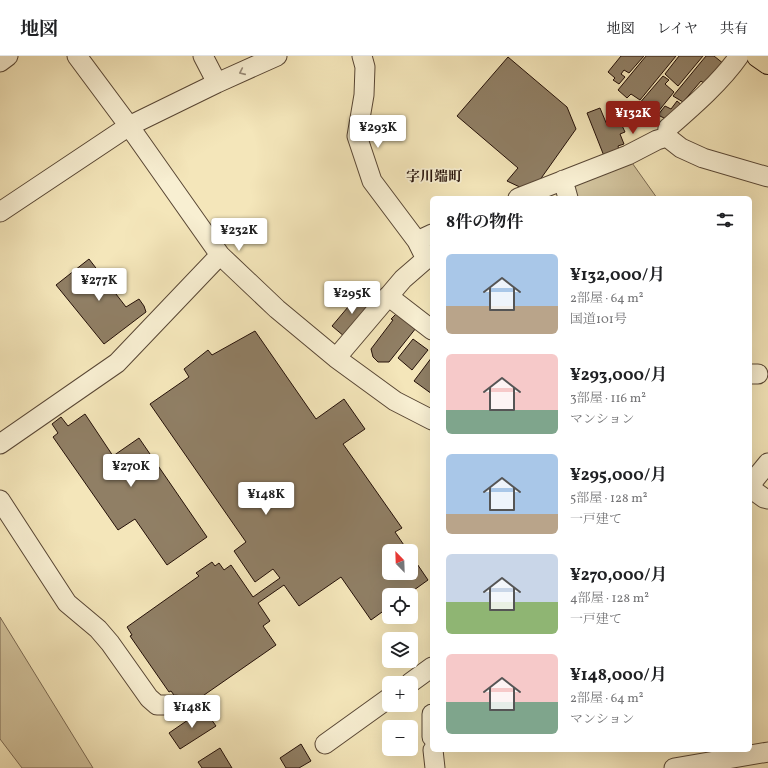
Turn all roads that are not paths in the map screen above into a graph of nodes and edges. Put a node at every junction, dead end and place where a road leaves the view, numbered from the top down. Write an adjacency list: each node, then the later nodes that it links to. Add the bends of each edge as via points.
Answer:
1 (8, 56): 8 (street)
2 (77, 56): 11 (street)
3 (203, 56): 10 (street)
4 (278, 56): 10 (street, one-way to 10)
5 (362, 56): 17 (street, via 364,95 357,136 372,180)
6 (739, 56): 12 (street, via 692,107 668,128)
7 (758, 56): 9 (highway)
8 (0, 62)
9 (768, 63)
10 (217, 83): 11 (street)
11 (129, 126): 16 (street); 18 (street)
12 (667, 137): 13 (street, via 681,148 703,158); 14 (street)
13 (768, 178)
14 (566, 189): 15 (street)
15 (529, 196)
16 (0, 212)
17 (425, 238): 19 (street, via 426,259)
18 (220, 255): 21 (street, via 277,309); 23 (street, via 117,363)
19 (388, 296): 20 (street); 21 (street)
20 (430, 328)
21 (336, 358): 22 (street, via 395,401)
22 (430, 419)
23 (0, 444)
24 (768, 463): 25 (street)
25 (752, 484)
26 (752, 489): 27 (street)
27 (768, 499)
28 (0, 500): 32 (street, via 67,603 98,629 110,643 148,698 157,705)
29 (430, 668): 30 (street)
30 (418, 677)
31 (382, 703): 33 (street)
32 (176, 705)
33 (325, 744)
34 (433, 752): 37 (street)
35 (768, 752): 36 (street)
36 (748, 758): 38 (street)
37 (435, 768)
38 (674, 768)

